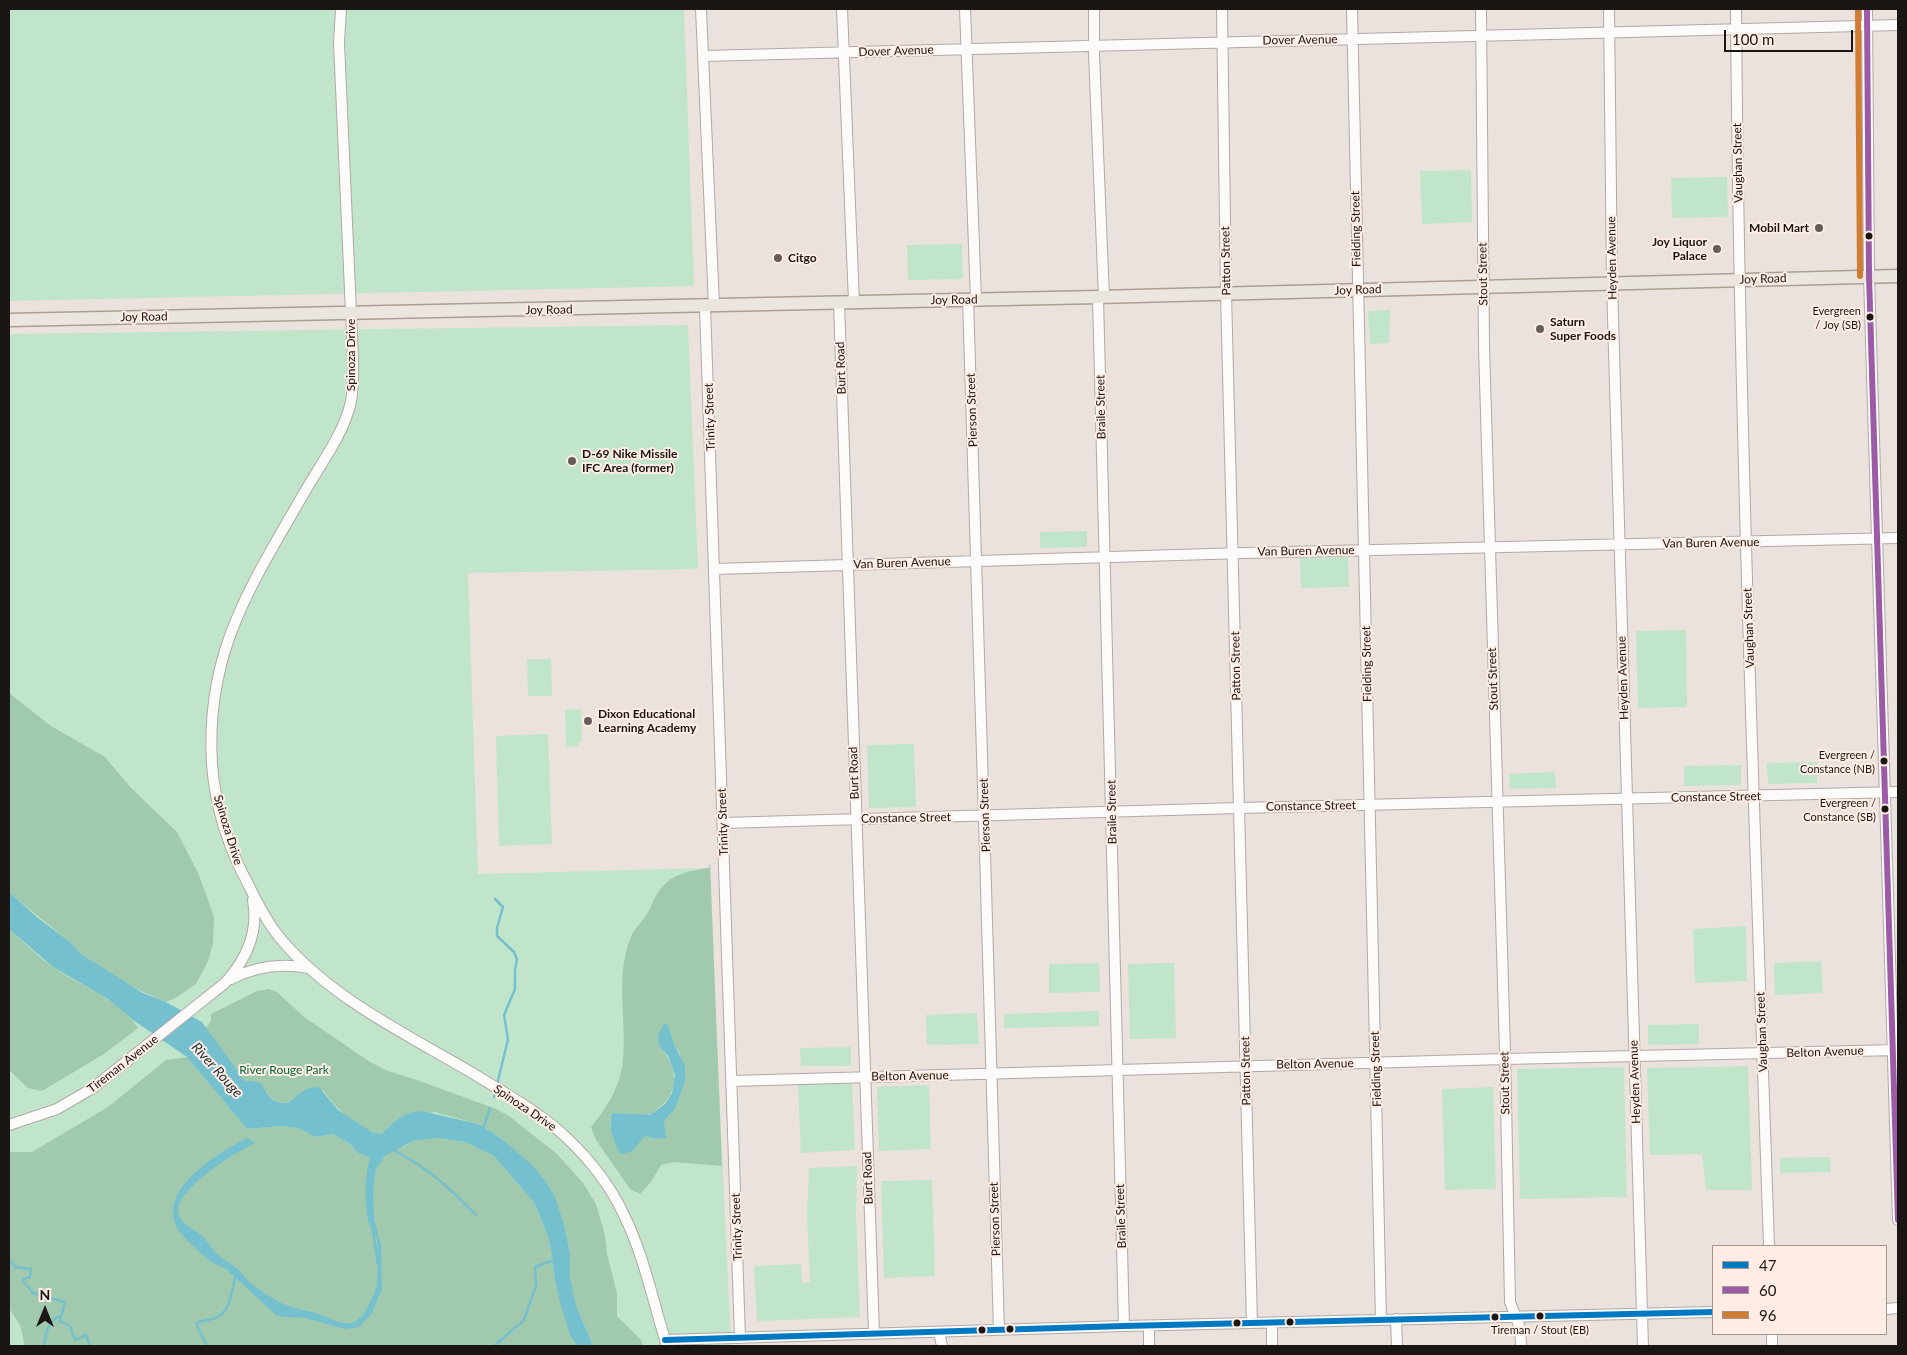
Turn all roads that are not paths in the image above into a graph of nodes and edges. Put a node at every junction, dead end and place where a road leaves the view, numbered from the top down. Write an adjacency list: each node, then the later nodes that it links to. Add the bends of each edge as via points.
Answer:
1 (341, 9): 35 (street, Spinoza Drive, via 339,43)
2 (701, 9): 22 (street, Trinity Street)
3 (842, 9): 21 (street)
4 (964, 9): 20 (street, Pierson Street)
5 (1094, 9): 19 (street, Braile Street)
6 (1222, 9): 18 (street, Patton Street)
7 (1352, 9): 17 (street, Fielding Street)
8 (1481, 9): 16 (street, Stout Street)
9 (1610, 9): 15 (street, Heyden Avenue)
10 (1736, 9): 14 (street, Vaughan Street)
11 (1868, 9): 12 (street)
12 (1867, 25): 13 (street, Dover Avenue); 14 (street, Dover Avenue); 23 (street)
13 (1898, 25)
14 (1736, 29): 15 (street, Dover Avenue); 25 (street, Vaughan Street)
15 (1610, 32): 16 (street, Dover Avenue); 26 (street, Heyden Avenue)
16 (1481, 35): 17 (street, Dover Avenue); 27 (street, Stout Street)
17 (1353, 39): 18 (street, Dover Avenue); 28 (street, Fielding Street)
18 (1222, 42): 19 (street, Dover Avenue); 29 (street, Patton Street)
19 (1095, 46): 20 (street, Dover Avenue); 30 (street, Braile Street)
20 (966, 49): 21 (street, Dover Avenue); 31 (street, Pierson Street)
21 (844, 52): 22 (street, Dover Avenue); 32 (street)
22 (703, 56): 34 (street, Trinity Street)
23 (1869, 276): 24 (main road, Joy Road); 25 (main road, Joy Road); 38 (street)
24 (1898, 276)
25 (1740, 280): 26 (main road, Joy Road); 39 (street, Vaughan Street)
26 (1612, 283): 27 (main road, Joy Road); 40 (street, Heyden Avenue)
27 (1483, 286): 28 (main road, Joy Road); 41 (street, Stout Street)
28 (1357, 290): 29 (main road, Joy Road); 42 (street, Fielding Street)
29 (1226, 293): 30 (main road, Joy Road); 43 (street, Patton Street)
30 (1101, 297): 31 (main road, Joy Road); 44 (street, Braile Street)
31 (972, 299): 32 (main road, Joy Road); 45 (street, Pierson Street)
32 (854, 302): 33 (main road, Joy Road)
33 (839, 303): 34 (main road, Joy Road); 46 (street, Burt Road)
34 (709, 306): 35 (main road, Joy Road); 47 (street, Trinity Street)
35 (351, 314): 36 (main road, Joy Road); 59 (street, Spinoza Drive, via 353,380 347,414 243,601 226,642 216,686 211,739 216,790 230,845)
36 (9, 320)
37 (1898, 538): 38 (street, Van Buren Avenue)
38 (1879, 539): 39 (street, Van Buren Avenue); 49 (street)
39 (1747, 542): 40 (street, Van Buren Avenue); 50 (street, Vaughan Street)
40 (1619, 545): 41 (street, Van Buren Avenue); 51 (street, Heyden Avenue)
41 (1490, 547): 42 (street, Van Buren Avenue); 52 (street, Stout Street)
42 (1364, 550): 43 (street, Van Buren Avenue); 53 (street, Fielding Street)
43 (1233, 554): 44 (street, Van Buren Avenue); 54 (street, Patton Street)
44 (1104, 556): 45 (street, Van Buren Avenue); 55 (street, Braile Street)
45 (976, 560): 46 (street, Van Buren Avenue); 56 (street, Pierson Street)
46 (847, 565): 47 (street, Van Buren Avenue); 57 (street, Burt Road)
47 (715, 569): 58 (street, Trinity Street)
48 (1898, 792): 49 (street, Constance Street)
49 (1885, 793): 50 (street, Constance Street); 62 (street)
50 (1755, 796): 51 (street, Constance Street); 63 (street, Vaughan Street)
51 (1626, 799): 52 (street, Constance Street); 64 (street, Heyden Avenue)
52 (1497, 802): 53 (street, Constance Street); 65 (street, Stout Street)
53 (1370, 805): 54 (street, Constance Street); 66 (street, Fielding Street)
54 (1239, 808): 55 (street, Constance Street); 67 (street, Patton Street)
55 (1112, 812): 56 (street, Constance Street); 68 (street, Braile Street)
56 (985, 816): 57 (street, Constance Street); 69 (street, Pierson Street)
57 (856, 819): 58 (street, Constance Street); 70 (street, Burt Road)
58 (723, 823): 71 (street, Trinity Street)
59 (252, 892): 60 (street, Spinoza Drive, via 279,936); 61 (street, via 255,917 250,942 241,963)
60 (310, 968): 61 (street, via 268,967 246,972); 88 (street, Spinoza Drive, via 364,1009 547,1121 570,1141 596,1170 623,1211 640,1255)
61 (225, 983): 72 (street, Tireman Avenue, via 93,1088 43,1115)
62 (1896, 1050): 63 (street, Belton Avenue); 73 (street)
63 (1763, 1054): 64 (street, Belton Avenue); 74 (street, Vaughan Street)
64 (1634, 1057): 65 (street, Belton Avenue); 76 (street, Heyden Avenue)
65 (1505, 1059): 66 (street, Belton Avenue); 77 (street, Stout Street, via 1510,1302)
66 (1377, 1062): 67 (street, Belton Avenue); 79 (street, Fielding Street)
67 (1246, 1066): 68 (street, Belton Avenue); 81 (street, Patton Street)
68 (1117, 1069): 69 (street, Belton Avenue); 82 (street, Braile Street)
69 (991, 1074): 70 (street, Belton Avenue); 84 (street, Pierson Street)
70 (864, 1077): 71 (street, Belton Avenue); 86 (street, Burt Road)
71 (732, 1081): 87 (street, Trinity Street)
72 (9, 1125)
73 (1898, 1220)
74 (1770, 1245)
75 (1712, 1312): 76 (street)
76 (1642, 1314): 77 (street); 94 (street, Heyden Avenue)
77 (1516, 1317): 78 (street); 93 (street, Stout Street)
78 (1396, 1319): 79 (street); 92 (street)
79 (1381, 1320): 80 (street)
80 (1272, 1322): 81 (street); 91 (street)
81 (1252, 1323): 83 (street)
82 (1124, 1326): 83 (street); 84 (street)
83 (1149, 1326): 90 (street)
84 (999, 1330): 85 (street)
85 (939, 1332): 86 (street); 89 (street)
86 (874, 1333): 87 (street)
87 (740, 1338): 88 (street)
88 (666, 1343)
89 (942, 1346)
90 (1150, 1346)
91 (1272, 1346)
92 (1397, 1346)
93 (1521, 1346)
94 (1643, 1346)

